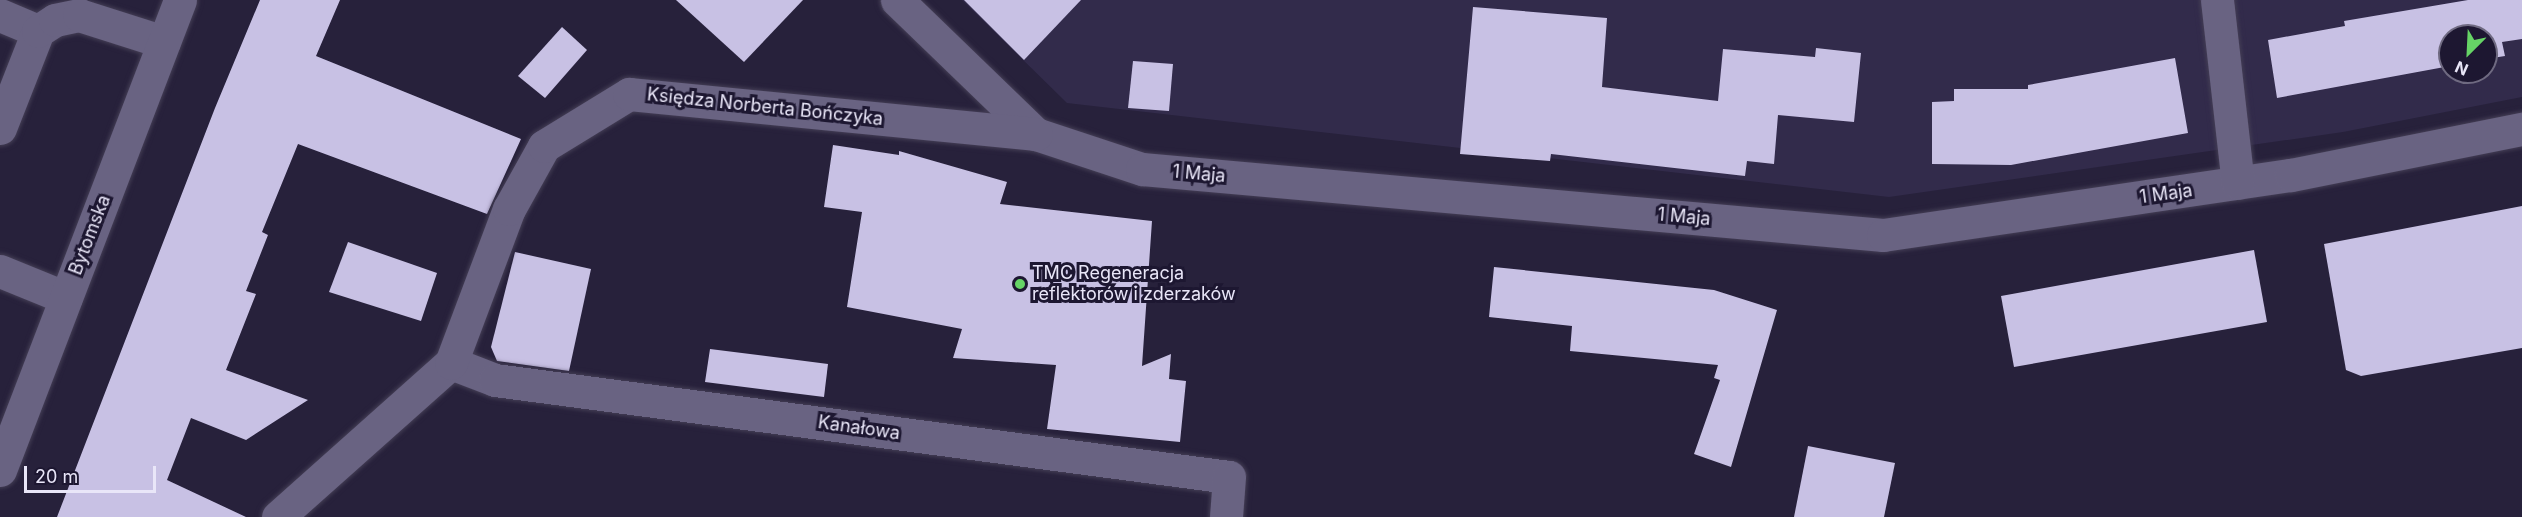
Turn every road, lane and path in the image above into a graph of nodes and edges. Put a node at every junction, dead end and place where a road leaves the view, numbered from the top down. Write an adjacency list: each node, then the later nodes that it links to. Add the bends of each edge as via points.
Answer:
1 (180, 0): 6 (street, Bytomska)
2 (897, 0): 9 (street, 1 Maja)
3 (2217, 0): 10 (street)
4 (0, 15): 5 (street)
5 (38, 31): 6 (street, via 55,20 79,15); 7 (street)
6 (164, 42): 12 (street, Bytomska)
7 (0, 128)
8 (2522, 129): 10 (street, 1 Maja)
9 (1036, 134): 10 (street, 1 Maja, via 1142,169 1883,235); 13 (street, Księdza Norberta Bończyka, via 629,94 544,146 509,209)
10 (2238, 183)
11 (0, 272): 12 (street)
12 (66, 298): 14 (street, Bytomska)
13 (451, 363): 15 (street, Księdza Norberta Bończyka); 16 (street, Kanałowa, via 495,380 1229,477)
14 (0, 470)
15 (278, 517)
16 (1226, 517)

